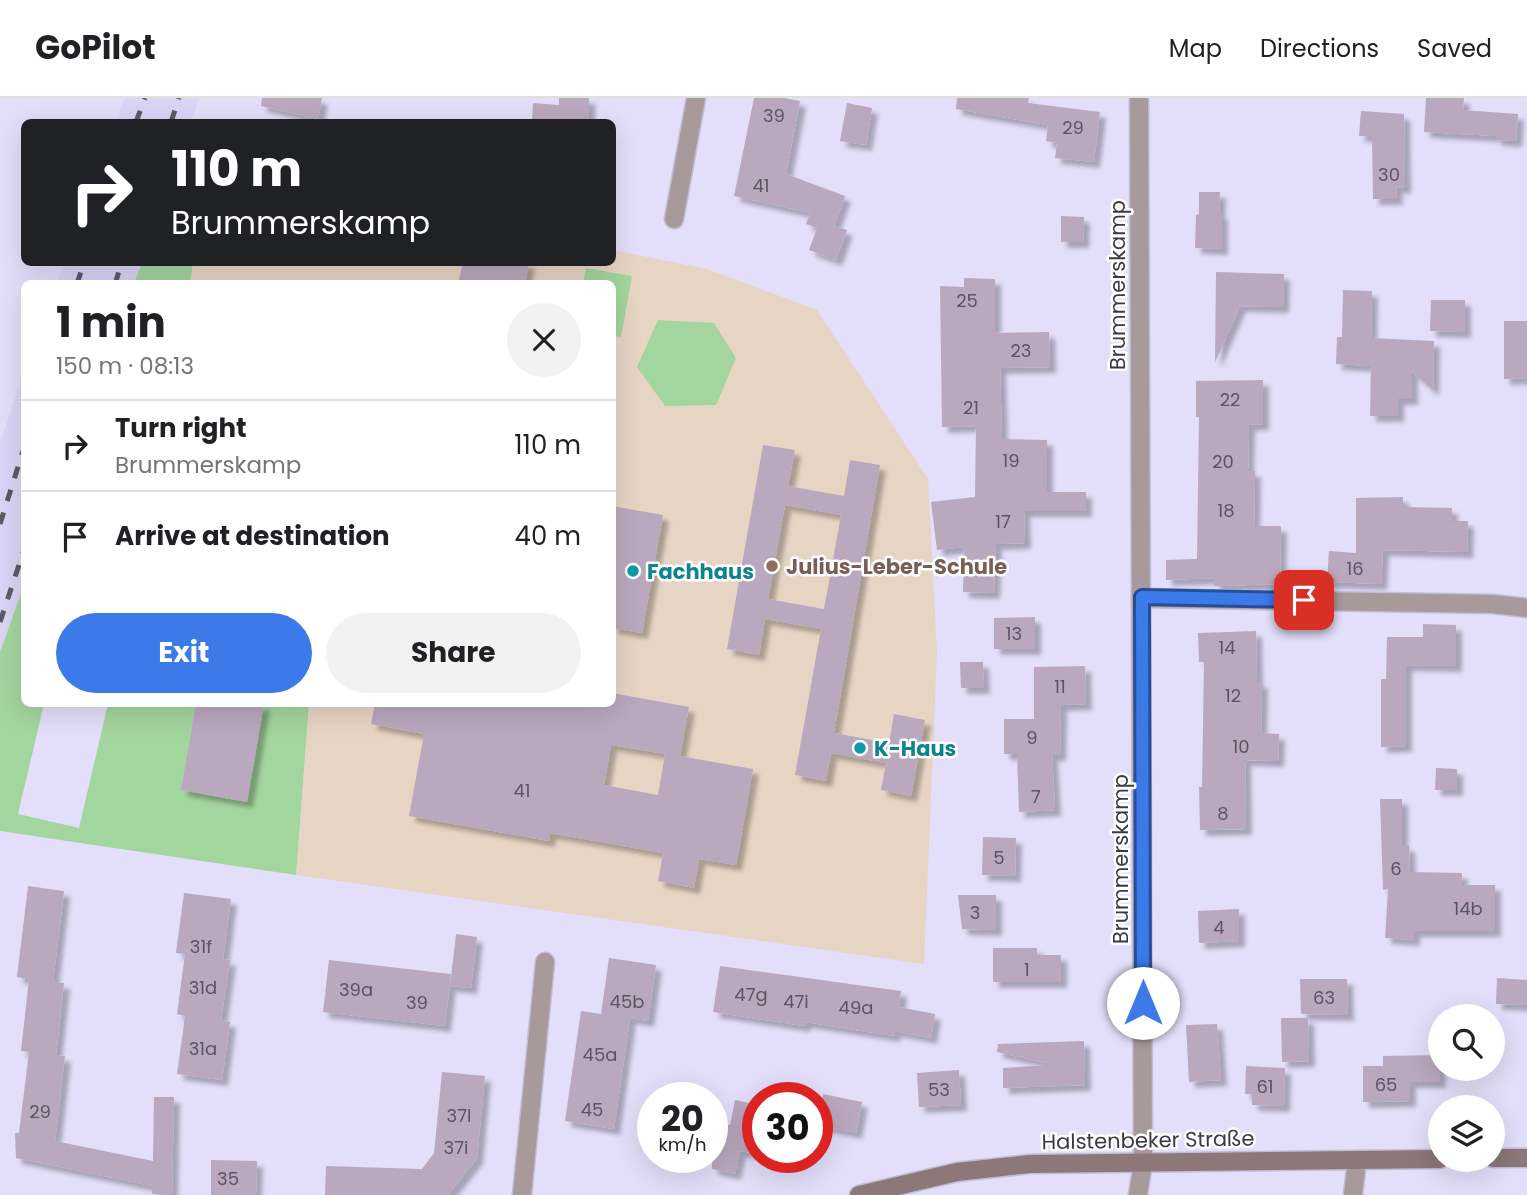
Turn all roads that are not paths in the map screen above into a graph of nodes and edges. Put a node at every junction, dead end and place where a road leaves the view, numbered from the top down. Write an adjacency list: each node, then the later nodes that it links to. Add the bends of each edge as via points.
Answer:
1 (696, 98): 3 (street)
2 (1139, 98): 4 (street, Brummerskamp)
3 (674, 219)
4 (1142, 597): 5 (street); 11 (street, Brummerskamp)
5 (1527, 608)
6 (545, 962): 12 (street)
7 (1505, 1158): 8 (street)
8 (1527, 1158)
9 (1428, 1159): 10 (street, Halstenbeker Straße)
10 (1357, 1160): 11 (street, Halstenbeker Straße); 15 (street)
11 (1143, 1163): 13 (street, Halstenbeker Straße, via 991,1167); 14 (street, Brummerskamp)
12 (522, 1195)
13 (859, 1195)
14 (1138, 1195)
15 (1353, 1195)

